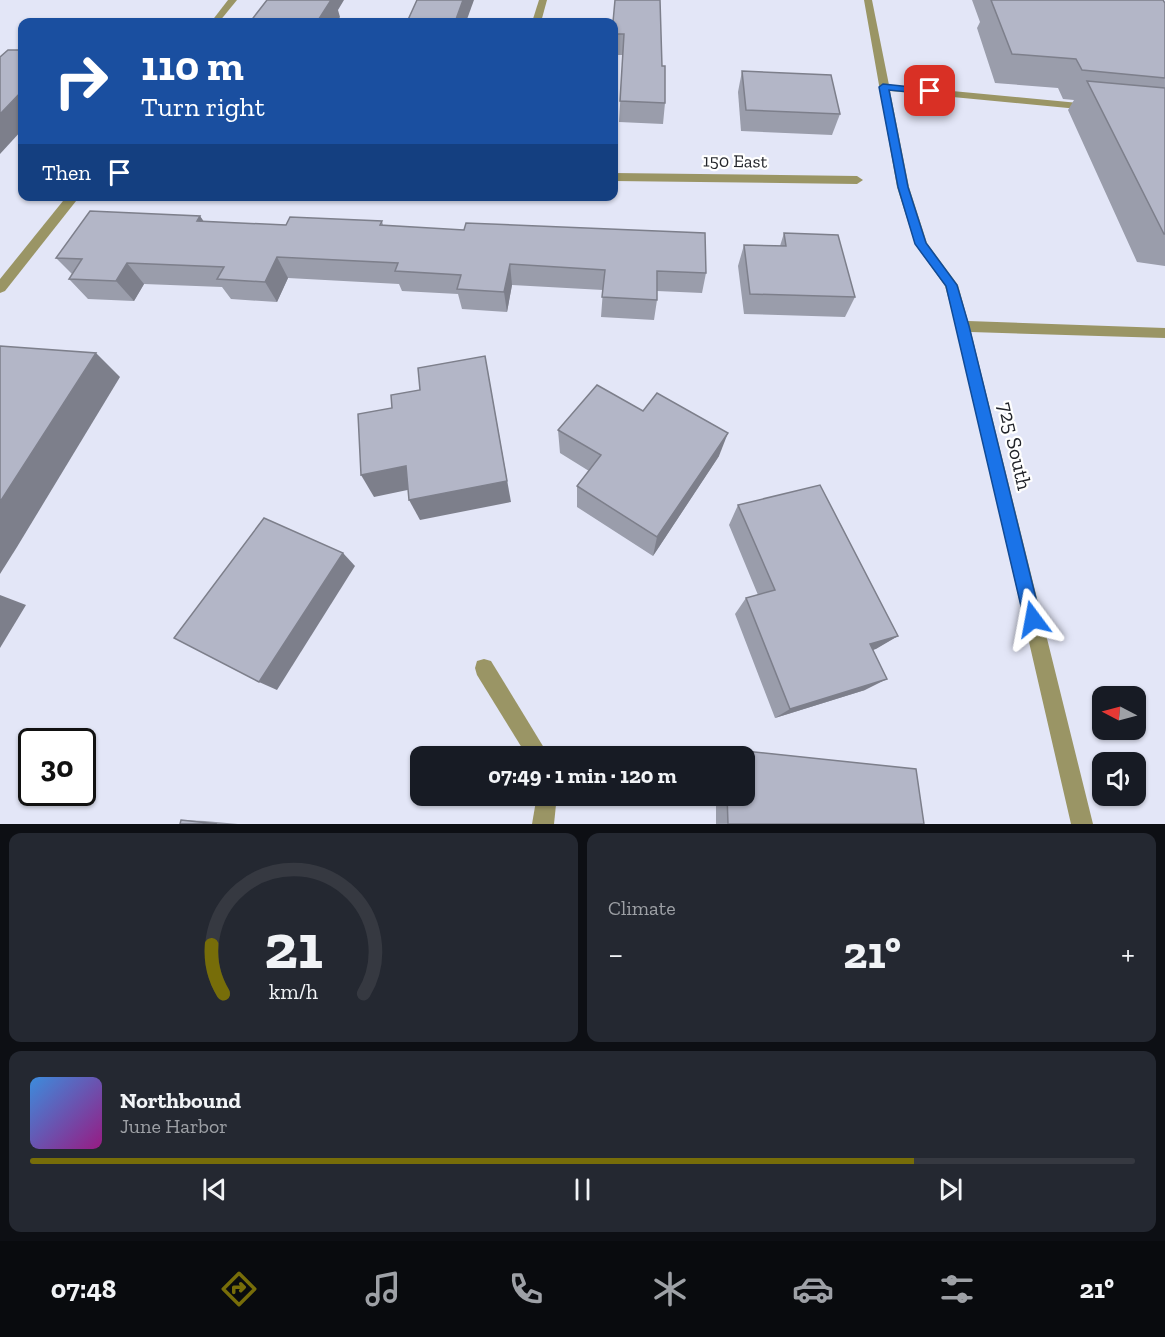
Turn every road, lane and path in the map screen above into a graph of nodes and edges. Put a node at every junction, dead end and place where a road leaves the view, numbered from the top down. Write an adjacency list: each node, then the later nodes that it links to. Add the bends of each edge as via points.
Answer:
1 (233, 0): 4 (street)
2 (543, 0): 5 (street)
3 (868, 0): 6 (street, 725 South)
4 (217, 18)
5 (537, 18)
6 (883, 87): 7 (street); 12 (street, 725 South, via 903,187 921,244 951,285)
7 (1106, 108)
8 (618, 177): 9 (street, 150 East)
9 (857, 180)
10 (70, 201): 11 (street)
11 (0, 288)
12 (963, 326): 13 (street); 18 (street, 725 South)
13 (1165, 333)
14 (484, 668): 15 (street)
15 (533, 746)
16 (545, 806): 17 (street)
17 (543, 824)
18 (1082, 824)

